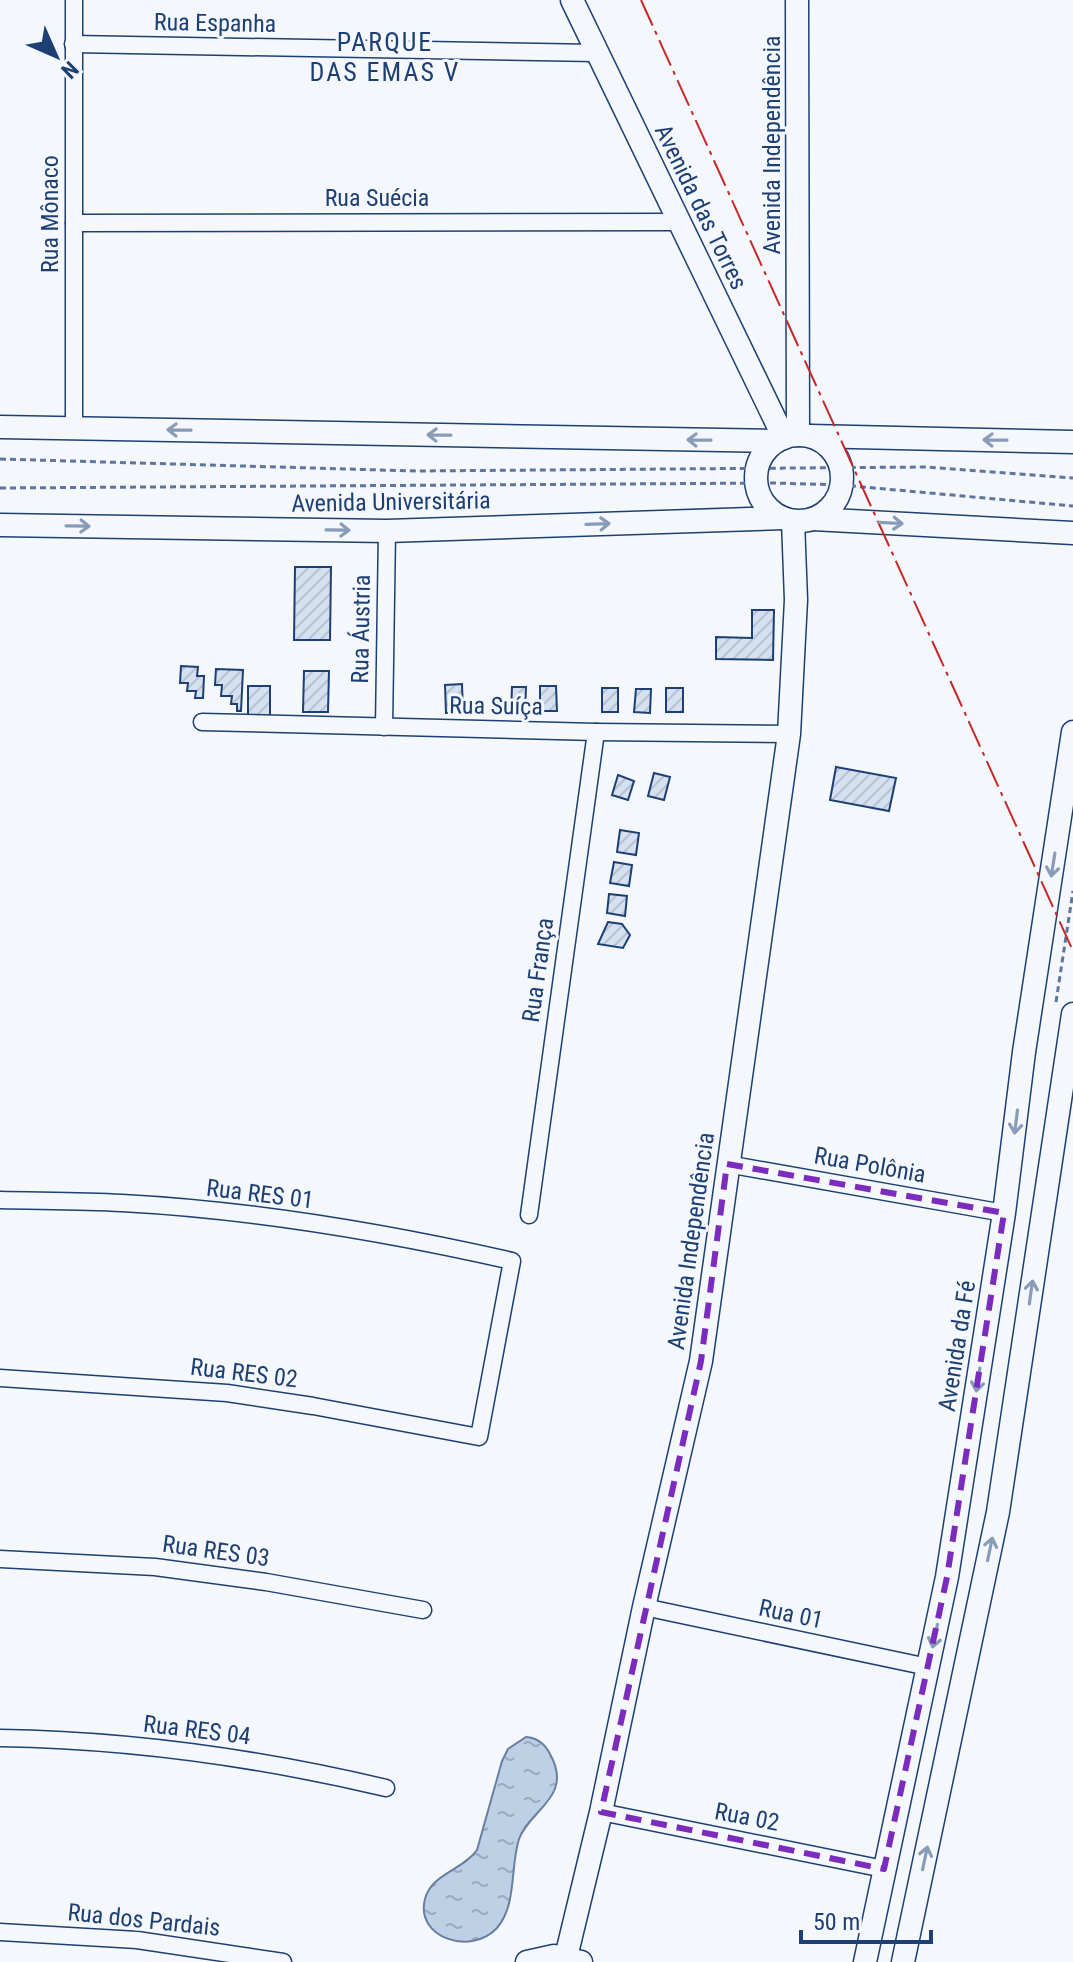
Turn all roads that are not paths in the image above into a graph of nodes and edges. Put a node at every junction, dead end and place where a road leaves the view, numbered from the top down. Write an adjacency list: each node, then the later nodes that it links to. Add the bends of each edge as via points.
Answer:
1 (74, 0): 4 (street, Rua Mônaco)
2 (572, 0): 5 (main road, Avenida das Torres)
3 (797, 0): 10 (main road, Avenida Independência)
4 (73, 44): 5 (street, Rua Espanha); 7 (street, Rua Mônaco)
5 (596, 53): 6 (main road, Avenida das Torres)
6 (680, 222): 7 (street, Rua Suécia); 10 (main road, Avenida das Torres)
7 (74, 223): 9 (street, Rua Mônaco)
8 (0, 427): 9 (main road)
9 (74, 428): 10 (main road, one-way to 9)
10 (792, 437): 11 (main road, one-way to 10); 12 (main road, via 766,451 758,476 762,500 771,511); 12 (main road, via 830,448 841,476 831,506)
11 (1073, 442)
12 (797, 519): 14 (main road, Avenida Universitária, one-way to 12); 15 (main road, Avenida Universitária, one-way to 15); 20 (main road, Avenida Independência)
13 (0, 525): 14 (main road, Avenida Universitária, one-way to 14)
14 (387, 531): 17 (street, Rua Áustria)
15 (1073, 533)
16 (202, 722): 17 (street, Rua Suíça)
17 (384, 727): 18 (street, Rua Suíça)
18 (596, 732): 20 (street, Rua Suíça); 25 (street, Rua França)
19 (1073, 732): 24 (main road, Avenida da Fé, one-way to 24)
20 (789, 734): 22 (main road, Avenida Independência)
21 (1073, 1014): 41 (main road, one-way to 21, via 998,1512)
22 (727, 1164): 24 (street, Rua Polônia); 29 (main road, Avenida Independência, via 701,1361)
23 (0, 1200): 27 (street, Rua RES 01, via 123,1203 246,1215 382,1234 512,1261)
24 (1004, 1213): 31 (main road, Avenida da Fé, one-way to 31)
25 (529, 1215)
26 (0, 1378): 27 (street, Rua RES 02, via 227,1393)
27 (479, 1437)
28 (0, 1559): 30 (street, Rua RES 03, via 155,1567)
29 (644, 1607): 31 (street, Rua 01); 34 (main road, Avenida Independência)
30 (423, 1610)
31 (928, 1667): 35 (main road, Avenida da Fé)
32 (0, 1738): 33 (street, Rua RES 04, via 157,1747 303,1769)
33 (386, 1788)
34 (601, 1812): 35 (street, Rua 02); 37 (main road, Avenida Independência)
35 (884, 1869): 40 (main road, Avenida da Fé)
36 (0, 1932): 38 (street, Rua dos Pardais, via 137,1940)
37 (573, 1960): 39 (main road, via 542,1957)
38 (283, 1962)
39 (527, 1962)
40 (865, 1962)
41 (903, 1962)

